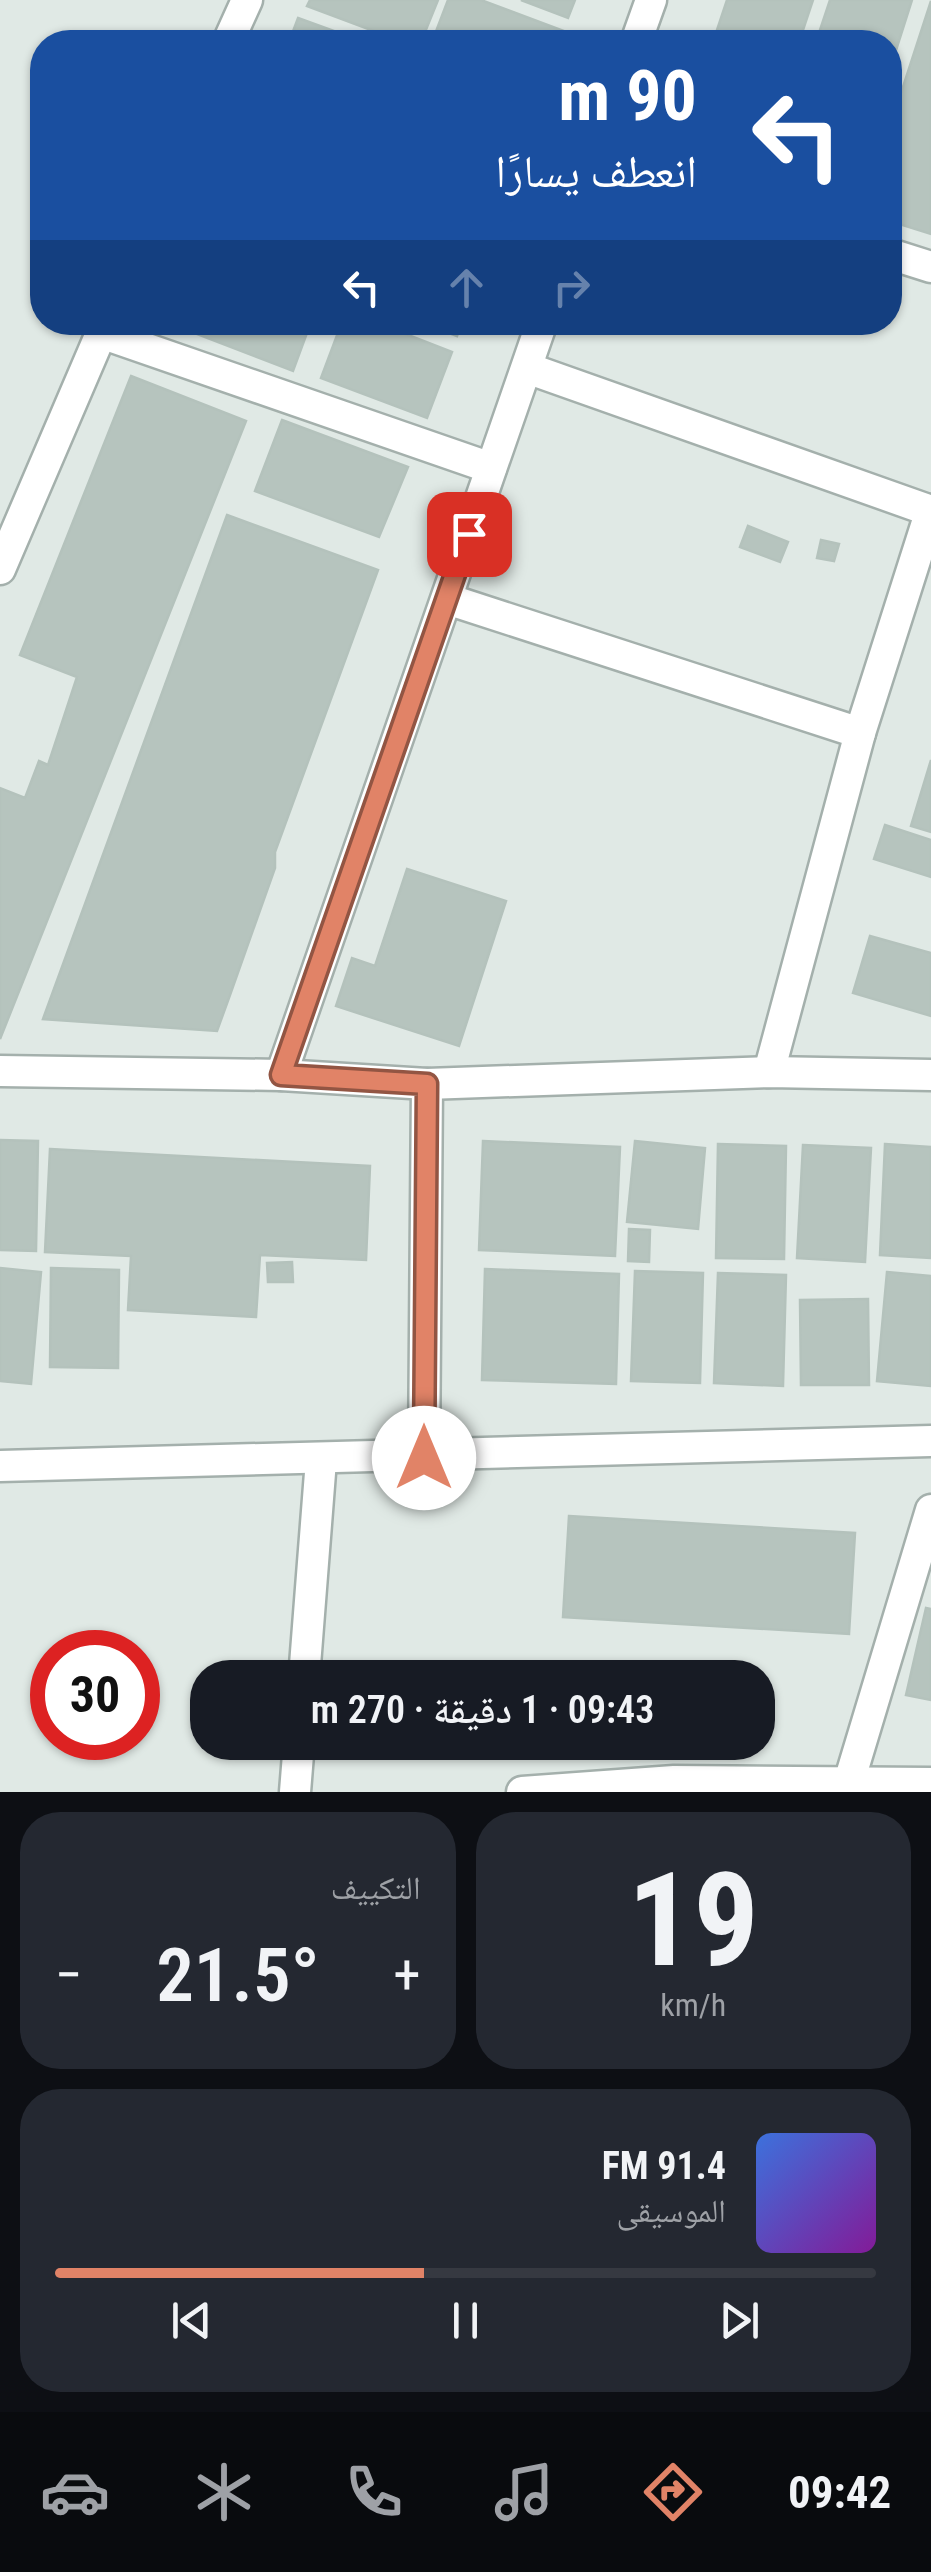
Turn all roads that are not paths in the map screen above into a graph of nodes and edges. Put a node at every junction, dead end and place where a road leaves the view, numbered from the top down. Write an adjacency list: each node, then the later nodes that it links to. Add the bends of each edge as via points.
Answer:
1 (247, 0): 3 (street)
2 (651, 0): 4 (street)
3 (233, 30)
4 (640, 30)
5 (902, 258): 6 (street)
6 (931, 267)
7 (101, 335): 13 (street)
8 (123, 335): 11 (street)
9 (538, 335): 10 (street)
10 (527, 368): 11 (street); 12 (street)
11 (491, 468): 14 (street)
12 (931, 510): 15 (street)
13 (0, 569)
14 (447, 600): 15 (street); 19 (street)
15 (860, 733): 17 (street)
16 (0, 1072): 19 (street)
17 (769, 1072): 18 (street); 20 (street)
18 (931, 1074)
19 (281, 1075): 20 (street)
20 (427, 1084): 22 (street)
21 (931, 1441): 22 (street)
22 (424, 1458): 23 (street)
23 (321, 1460): 24 (street); 26 (street)
24 (0, 1466)
25 (931, 1510): 28 (street)
26 (305, 1660)
27 (298, 1760): 31 (street)
28 (849, 1782): 29 (street); 30 (street)
29 (931, 1783)
30 (672, 1787): 32 (street)
31 (295, 1792)
32 (522, 1792)

